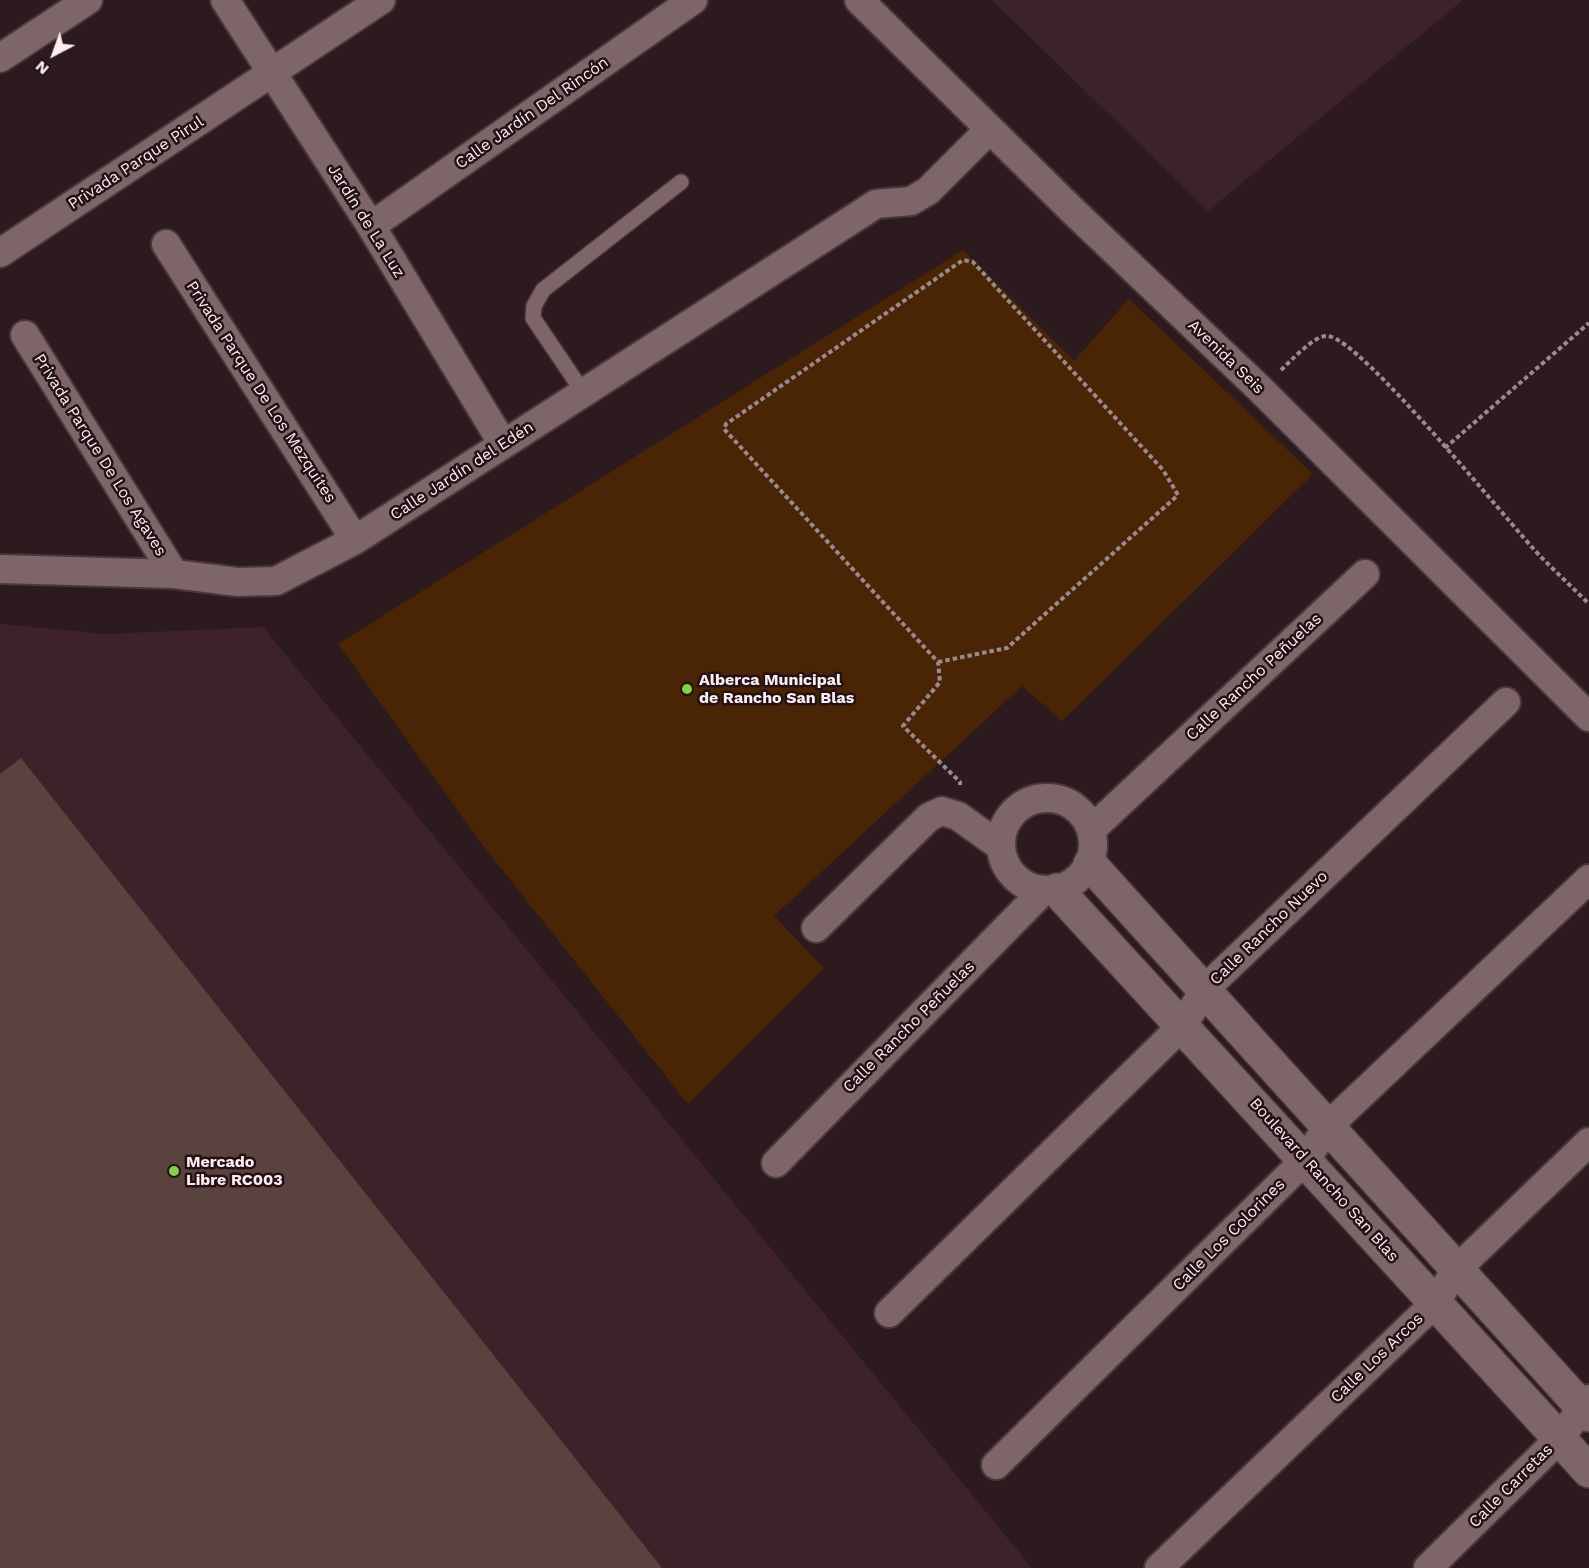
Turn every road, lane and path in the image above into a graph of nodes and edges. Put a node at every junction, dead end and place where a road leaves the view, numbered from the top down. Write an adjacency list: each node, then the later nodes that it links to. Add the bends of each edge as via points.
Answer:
1 (88, 0): 6 (street)
2 (225, 0): 7 (street, Jardín de La Luz)
3 (381, 0): 7 (street, Privada Parque Pirul)
4 (693, 0): 10 (street, Calle Jardín Del Rincón)
5 (859, 0): 8 (street, Avenida Seis)
6 (0, 58)
7 (272, 73): 10 (street, Jardín de La Luz); 12 (street, Privada Parque Pirul)
8 (989, 130): 15 (street, Avenida Seis); 16 (street, Calle Jardín del Edén, via 928,191 911,201 876,204)
9 (681, 182): 16 (lane, via 543,290 534,306 533,318)
10 (371, 226): 17 (street, Jardín de La Luz)
11 (166, 244): 19 (street, Privada Parque De Los Mezquites)
12 (0, 253)
13 (1589, 324): 18 (path)
14 (26, 335): 21 (street, Privada Parque De Los Agaves)
15 (1260, 389): 18 (path, via 1317,338 1327,335 1392,387); 26 (street, Avenida Seis)
16 (583, 393): 17 (street, Calle Jardín del Edén)
17 (503, 444): 19 (street, Calle Jardín del Edén)
18 (1445, 448): 23 (path)
19 (355, 540): 21 (street, Calle Jardín del Edén, via 276,581 238,582)
20 (0, 569): 21 (street, Calle Jardín del Edén)
21 (174, 574)
22 (1365, 574): 28 (street, Calle Rancho Peñuelas)
23 (1589, 604)
24 (938, 662): 24 (path, via 724,429 963,260 973,262 1147,452 1178,495 1007,648); 27 (path, via 940,681 903,726 960,782)
25 (1506, 702): 34 (street, Calle Rancho Nuevo)
26 (1589, 717)
27 (958, 816): 29 (street); 33 (street, via 942,811 929,817)
28 (1091, 830): 29 (street, via 1080,811 1061,799 1039,798 1018,807 1004,824); 30 (street, via 1094,847)
29 (1000, 846): 32 (street, via 1006,867 1022,884)
30 (1090, 864): 32 (street, via 1076,880); 34 (street)
31 (1589, 879): 36 (street, Calle Los Colorines)
32 (1050, 890): 35 (street, Boulevard Rancho San Blas); 39 (street, Calle Rancho Peñuelas)
33 (816, 928)
34 (1205, 989): 35 (street, Calle Rancho Nuevo); 36 (street)
35 (1183, 1025): 38 (street, Boulevard Rancho San Blas); 42 (street, Calle Rancho Nuevo)
36 (1328, 1126): 38 (street, Calle Los Colorines); 40 (street)
37 (1589, 1142): 40 (street, Calle Los Arcos)
38 (1306, 1159): 41 (street, Boulevard Rancho San Blas); 45 (street, Calle Los Colorines)
39 (776, 1163)
40 (1456, 1270): 41 (street, Calle Los Arcos); 43 (street)
41 (1435, 1303): 44 (street, Boulevard Rancho San Blas); 47 (street, Calle Los Arcos)
42 (889, 1313)
43 (1586, 1407): 44 (street, Calle Carretas)
44 (1559, 1439): 46 (street, Boulevard Rancho San Blas); 48 (street, Calle Carretas)
45 (996, 1465)
46 (1589, 1471)
47 (1159, 1568)
48 (1428, 1568)

